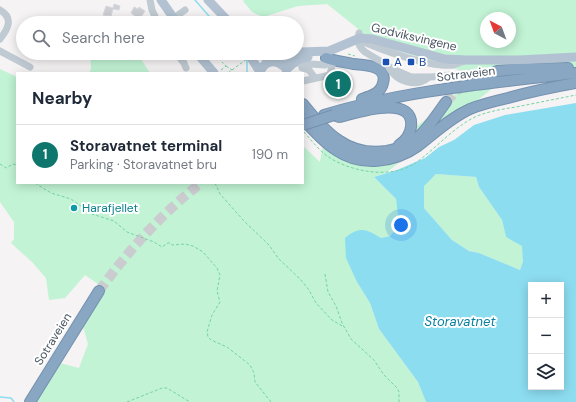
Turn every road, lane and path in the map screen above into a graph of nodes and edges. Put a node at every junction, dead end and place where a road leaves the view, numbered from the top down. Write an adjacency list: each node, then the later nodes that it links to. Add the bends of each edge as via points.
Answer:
1 (150, 0): 7 (street)
2 (161, 0): 8 (main road)
3 (202, 0): 10 (main road)
4 (208, 0): 11 (main road)
5 (0, 10): 13 (street, via 4,12 8,21 7,30)
6 (185, 10): 9 (street)
7 (155, 16)
8 (172, 16)
9 (180, 16)
10 (217, 16)
11 (223, 16)
12 (358, 36): 16 (main road, Godviksvingene, via 338,55); 28 (main road, Godviksvingene, via 434,57); 31 (street, Godviksvingene, via 374,47); 46 (street, Godviksvingene, via 359,46 388,66 411,77)
13 (0, 39)
14 (0, 51): 19 (street)
15 (304, 53): 16 (main road, Godviksvingene)
16 (330, 57): 18 (main road, Godviksvingene); 45 (street); 56 (highway, via 372,66 383,76 383,84 378,92)
17 (576, 57): 28 (main road, Godviksvingene)
18 (304, 58)
19 (16, 60)
20 (17, 60): 33 (street)
21 (182, 60): 34 (street)
22 (203, 60): 40 (main road)
23 (246, 60): 37 (path, bridge)
24 (252, 60): 43 (main road)
25 (271, 60): 30 (main road)
26 (280, 60): 30 (main road, Godviksvingene)
27 (299, 60): 38 (main road, Godviksvingene)
28 (466, 60): 31 (street, Godviksvingene, via 452,65)
29 (222, 62): 32 (path)
30 (274, 62): 38 (main road); 43 (main road, via 265,64)
31 (423, 62): 46 (street, Godviksvingene, via 427,66)
32 (226, 66): 37 (path); 41 (path)
33 (30, 67)
34 (186, 68)
35 (302, 68): 47 (street, via 309,70)
36 (576, 68): 39 (highway)
37 (232, 70): 42 (path)
38 (287, 71)
39 (497, 71): 46 (street, Sotraveien); 48 (highway)
40 (213, 72)
41 (220, 72)
42 (229, 72)
43 (260, 72)
44 (576, 73): 53 (highway, Sotraveien)
45 (330, 75): 47 (street); 52 (street)
46 (429, 77)
47 (315, 78): 50 (street)
48 (472, 80)
49 (576, 80): 53 (highway, Sotraveien)
50 (304, 81)
51 (576, 83): 57 (highway, via 537,90 470,109 408,152 391,160 362,160 343,154 320,138)
52 (333, 85)
53 (506, 85): 56 (highway, Sotraveien, via 430,92)
54 (446, 102): 62 (highway, via 418,137 401,148)
55 (304, 105): 62 (highway, via 326,130 346,145 369,152)
56 (359, 107): 58 (highway, bridge); 59 (highway, bridge, via 339,117 334,115); 62 (highway, via 394,108 406,112 411,119 410,132 405,140)
57 (304, 119)
58 (304, 122)
59 (304, 126)
60 (304, 133): 61 (path)
61 (312, 142)
62 (382, 152)
63 (0, 164): 64 (path, via 6,168)
64 (16, 165)
65 (37, 184): 73 (path, via 52,193 71,199 92,214 114,221 127,232 162,247 168,243 185,244 203,252 220,275 217,291 220,302 212,315 208,337 228,347 250,365 255,382)
66 (215, 184): 69 (path, via 220,194 244,221 301,280 316,303 332,320)
67 (325, 274): 69 (path, via 328,292)
68 (99, 291): 70 (highway, Sotraveien)
69 (344, 327): 74 (path, via 351,340 374,360 397,388)
70 (30, 402)
71 (127, 402): 72 (path, via 162,388 167,388)
72 (190, 402)
73 (271, 402)
74 (399, 402)

